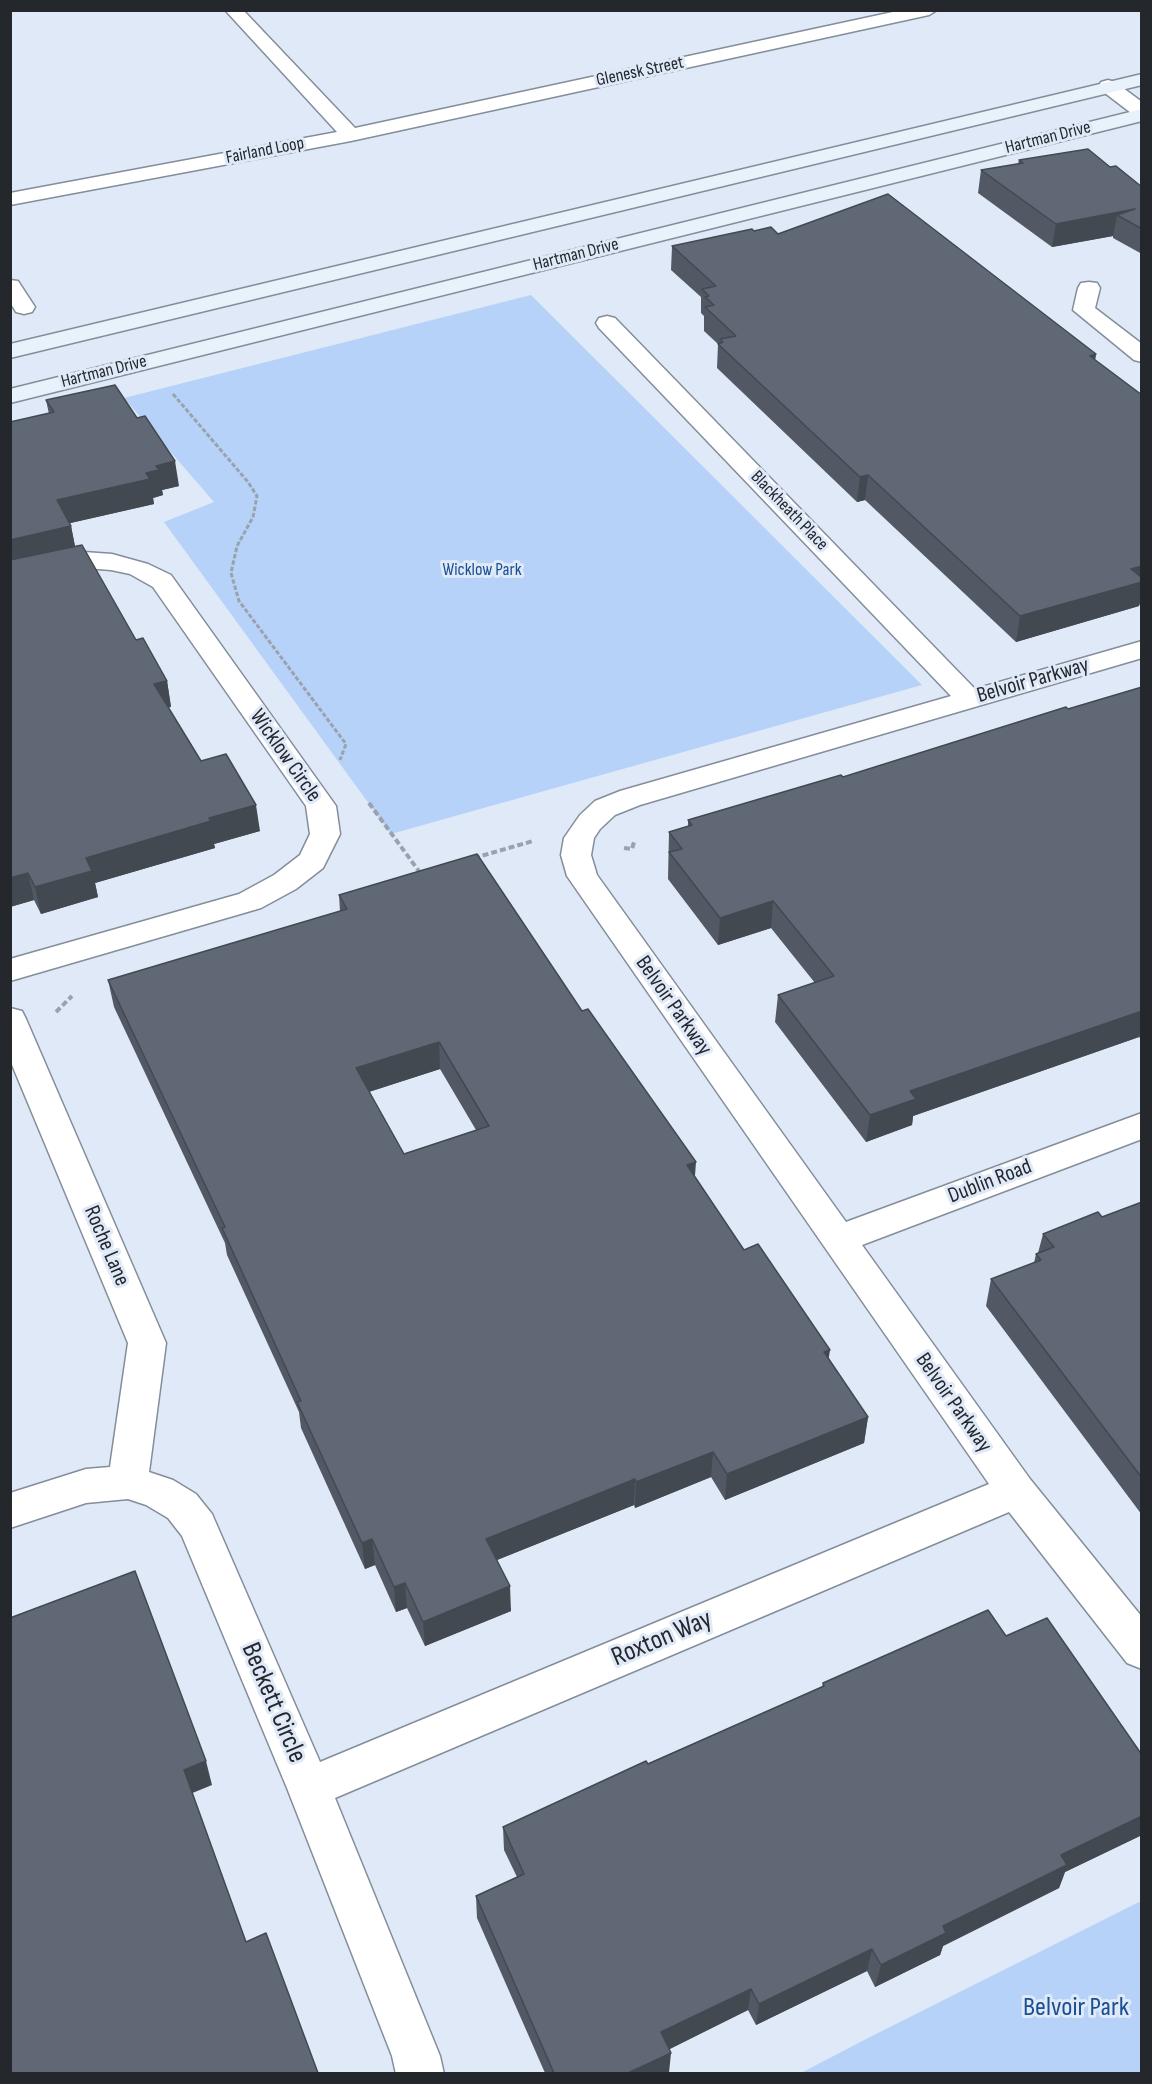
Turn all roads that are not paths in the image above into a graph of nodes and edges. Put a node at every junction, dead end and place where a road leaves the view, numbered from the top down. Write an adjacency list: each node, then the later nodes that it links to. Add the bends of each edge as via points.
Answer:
1 (233, 10): 7 (street)
2 (929, 10): 7 (street, Glenesk Street)
3 (1142, 79): 4 (main road, Hartman Drive)
4 (1108, 86): 5 (street); 6 (street); 13 (main road, Hartman Drive)
5 (1142, 99)
6 (1142, 113): 15 (main road, Hartman Drive)
7 (351, 135): 8 (street, Fairland Loop)
8 (10, 199)
9 (10, 286): 11 (street)
10 (1089, 288): 14 (street, via 1084,310)
11 (24, 307)
12 (607, 323): 18 (street, Blackheath Place)
13 (10, 351)
14 (1142, 355)
15 (10, 396)
16 (10, 578): 19 (street, Wicklow Circle, via 84,561 112,562 139,569 162,582 321,806 325,834 312,861 285,882 250,901)
17 (1142, 649): 18 (street, Belvoir Parkway)
18 (969, 700): 22 (street, Belvoir Parkway, via 630,798 604,808 578,843 576,855 582,876)
19 (10, 970)
20 (10, 1019): 23 (street, Roche Lane, via 147,1343)
21 (1142, 1125): 22 (street, Dublin Road)
22 (838, 1239): 24 (street, Belvoir Parkway)
23 (128, 1482): 25 (street, Beckett Circle, via 86,1486); 27 (street, Beckett Circle, via 159,1492 182,1506 198,1526)
24 (1016, 1491): 26 (street, Belvoir Parkway); 27 (street, Roxton Way)
25 (10, 1511)
26 (1142, 1650)
27 (309, 1788): 28 (street, Beckett Circle)
28 (420, 2073)

